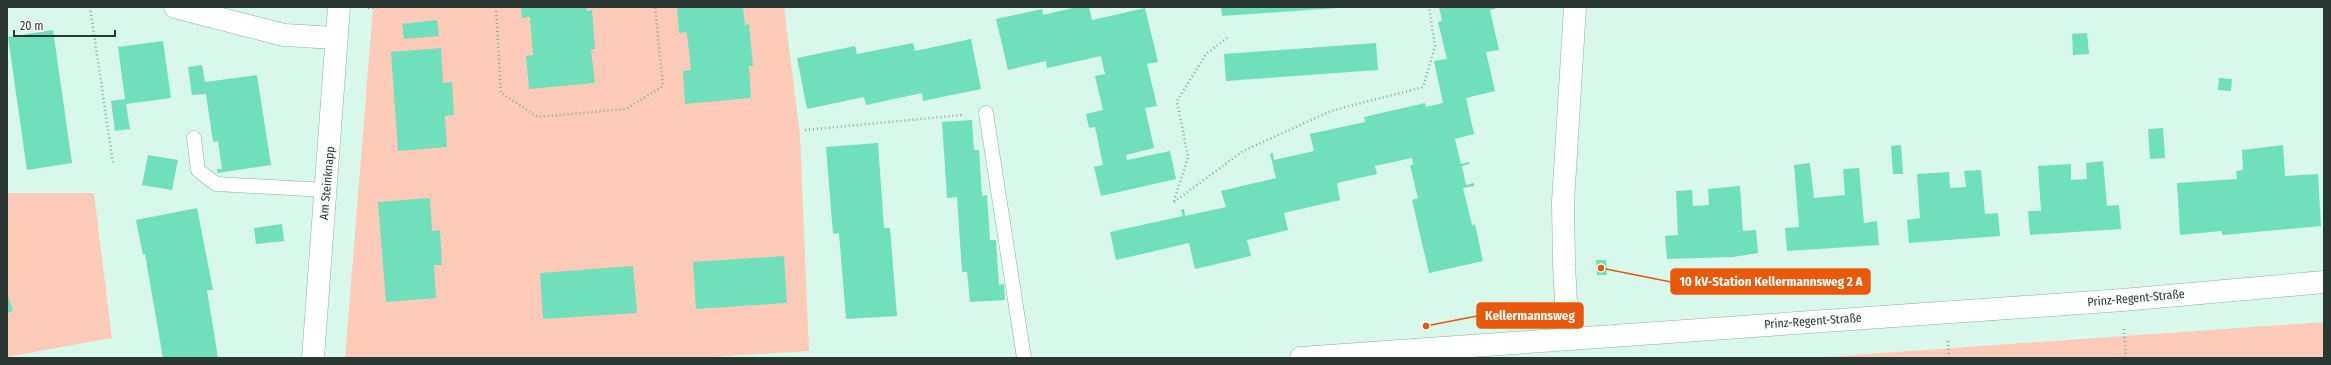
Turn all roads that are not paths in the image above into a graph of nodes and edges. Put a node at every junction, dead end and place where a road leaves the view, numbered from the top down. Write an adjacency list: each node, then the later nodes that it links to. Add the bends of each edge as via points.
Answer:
1 (175, 7): 4 (street, via 284,35)
2 (339, 7): 4 (street, Am Steinknapp)
3 (1575, 7): 9 (street, via 1564,202)
4 (336, 38): 7 (street, Am Steinknapp)
5 (986, 113): 11 (lane)
6 (194, 138): 7 (lane, via 198,170 216,184)
7 (326, 190): 10 (street, Am Steinknapp)
8 (2324, 282): 9 (street, Prinz-Regent-Straße, via 2116,300)
9 (1568, 339): 12 (street, Prinz-Regent-Straße)
10 (313, 358)
11 (1024, 358)
12 (1301, 358)

